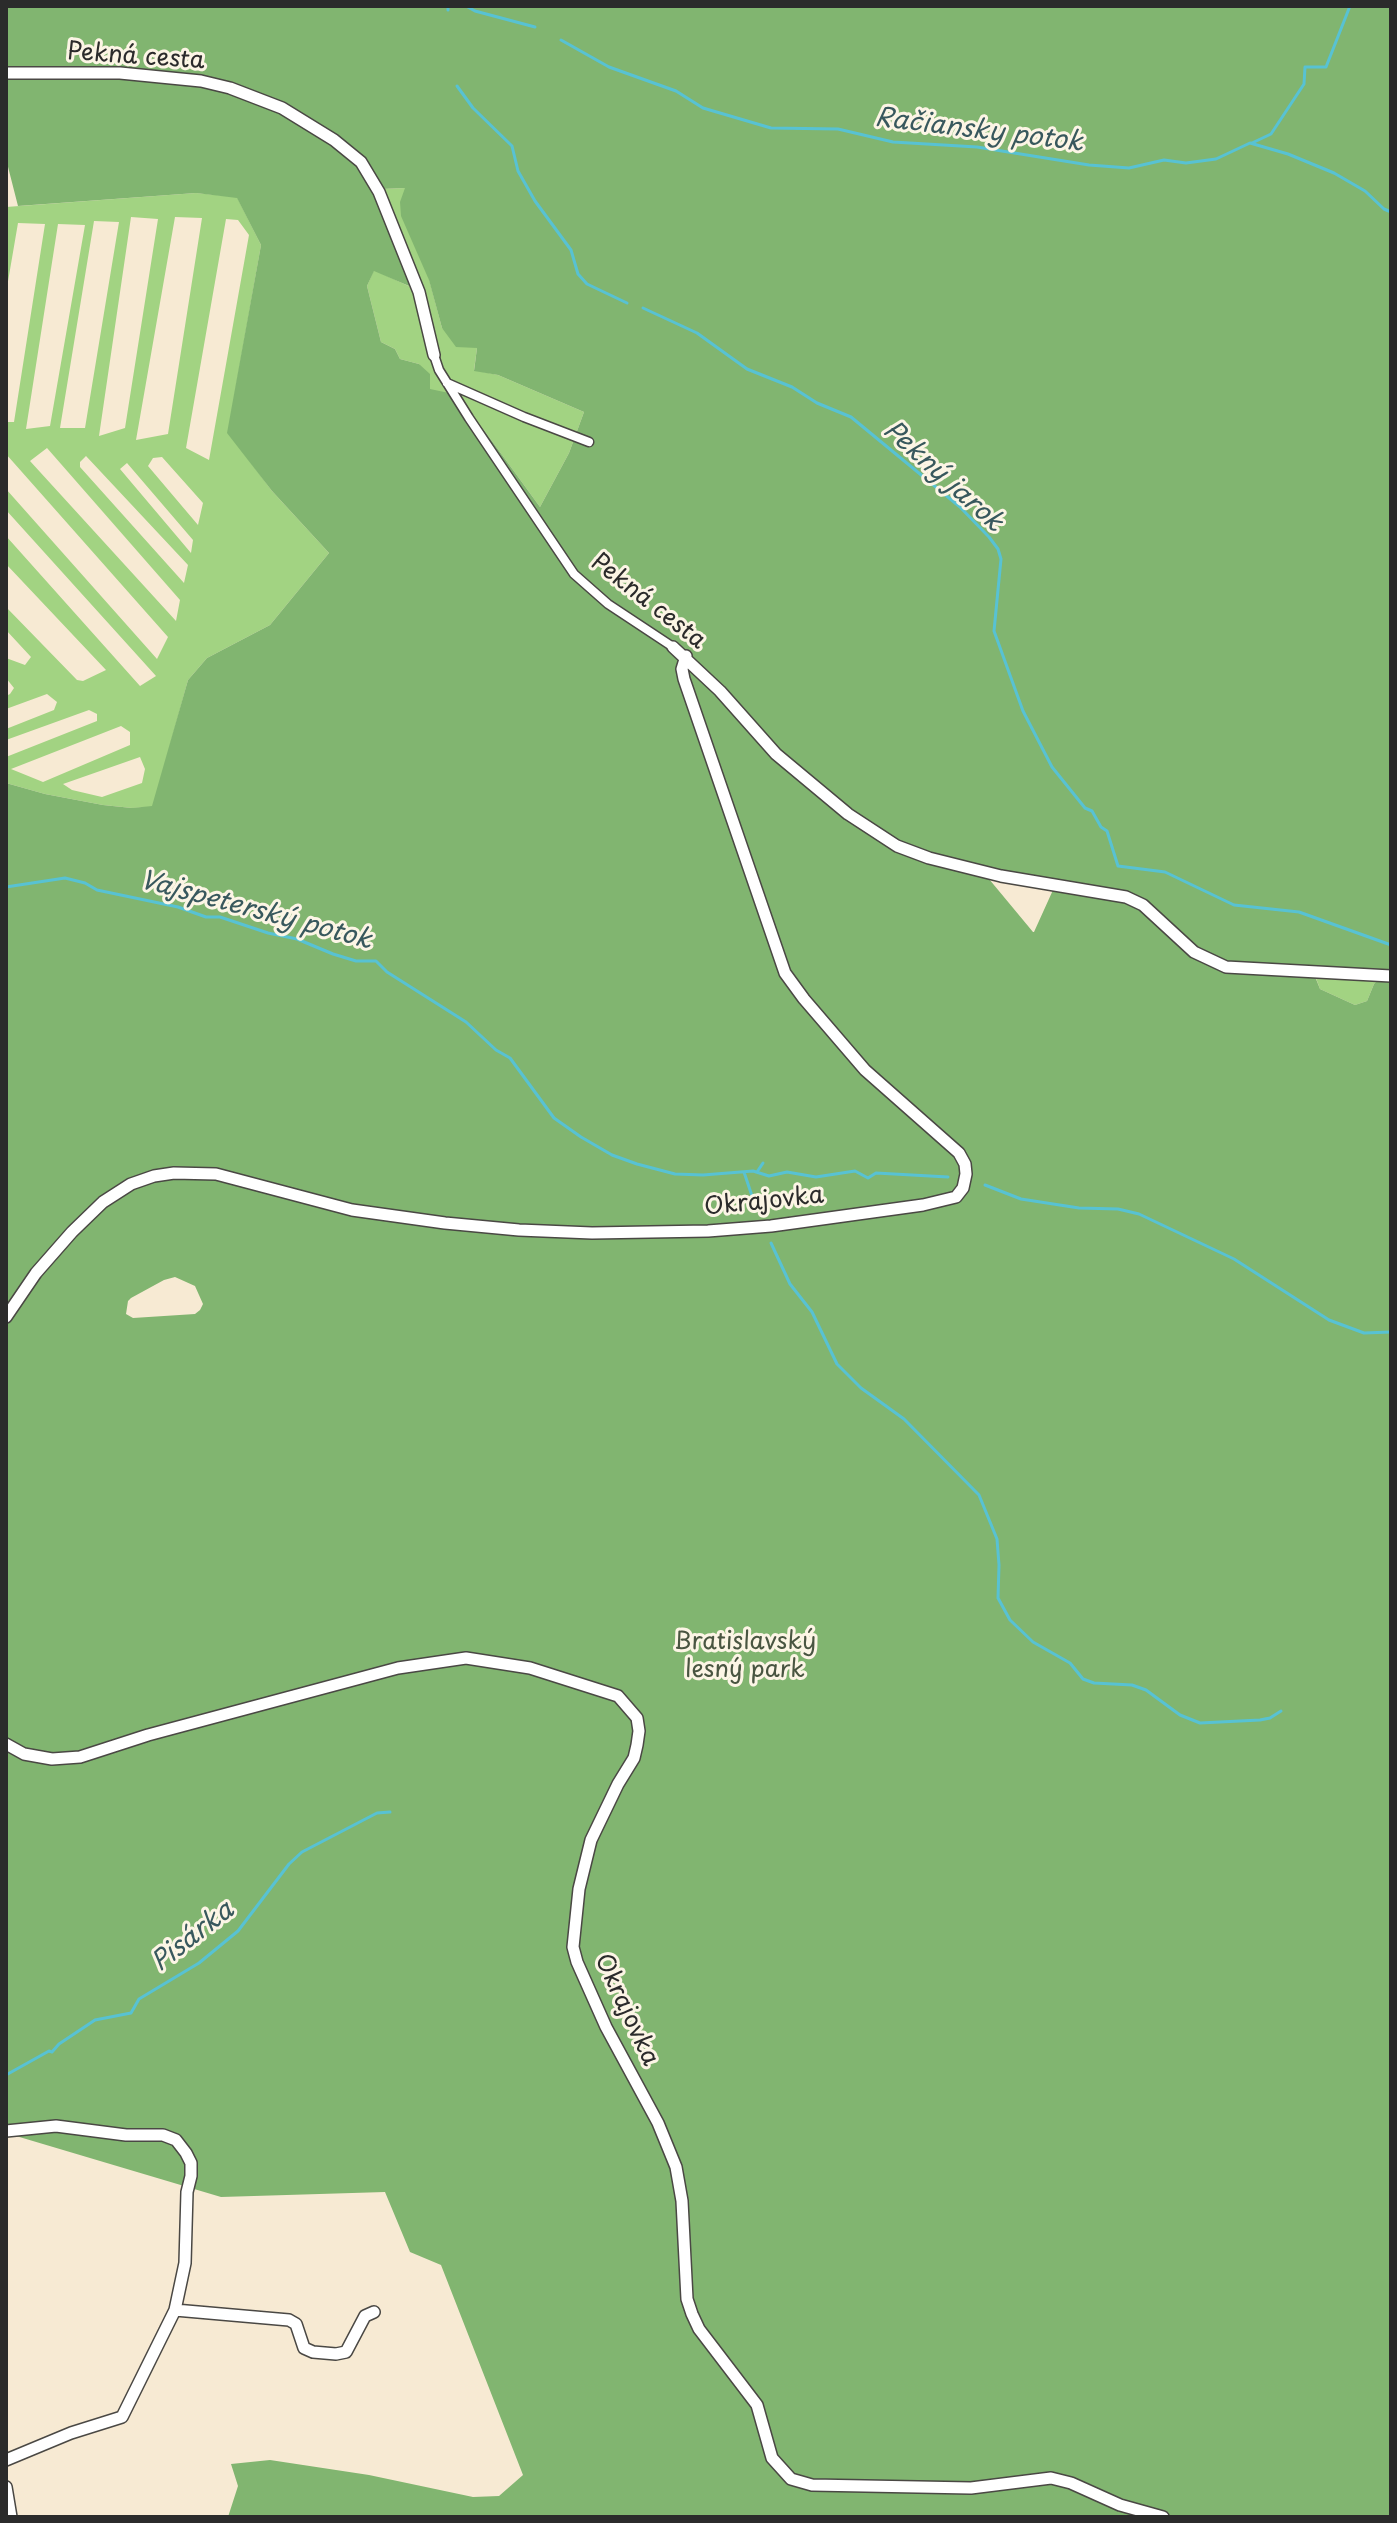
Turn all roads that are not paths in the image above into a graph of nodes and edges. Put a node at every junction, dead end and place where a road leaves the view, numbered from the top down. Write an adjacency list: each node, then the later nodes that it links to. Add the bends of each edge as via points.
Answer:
1 (6, 73): 2 (street, Pekná cesta, via 120,73 201,81 282,108 334,140 361,162 379,192 417,285)
2 (434, 355): 3 (street, Pekná cesta)
3 (447, 383): 4 (street); 5 (street, Pekná cesta, via 574,574)
4 (589, 442)
5 (673, 647): 6 (street, Pekná cesta)
6 (686, 656): 7 (street, Pekná cesta, via 776,754 848,814 897,846 1001,876 1126,897 1143,905 1194,952 1226,967); 8 (street, Okrajovka, via 684,679 785,973 865,1070 959,1153 965,1179 956,1197 771,1226 592,1233 414,1219 352,1210 216,1174 174,1173 131,1184 103,1202 36,1273)
7 (1391, 976)
8 (6, 1317)
9 (6, 1744): 16 (street, Okrajovka, via 52,1759 80,1757 398,1668 466,1658 530,1668 618,1696 637,1718 637,1745 591,1840 573,1947 600,2015 676,2167 692,2314 757,2405 772,2458 791,2479 812,2485 971,2488 1051,2478)
10 (6, 2131): 11 (street, via 67,2126 176,2140 191,2163 191,2176 185,2263)
11 (175, 2310): 12 (street, via 289,2320 296,2324 304,2348 336,2354 346,2352 365,2316); 13 (street, via 122,2417)
12 (374, 2312)
13 (6, 2460)
14 (6, 2487): 15 (street)
15 (11, 2517)
16 (1163, 2517)

